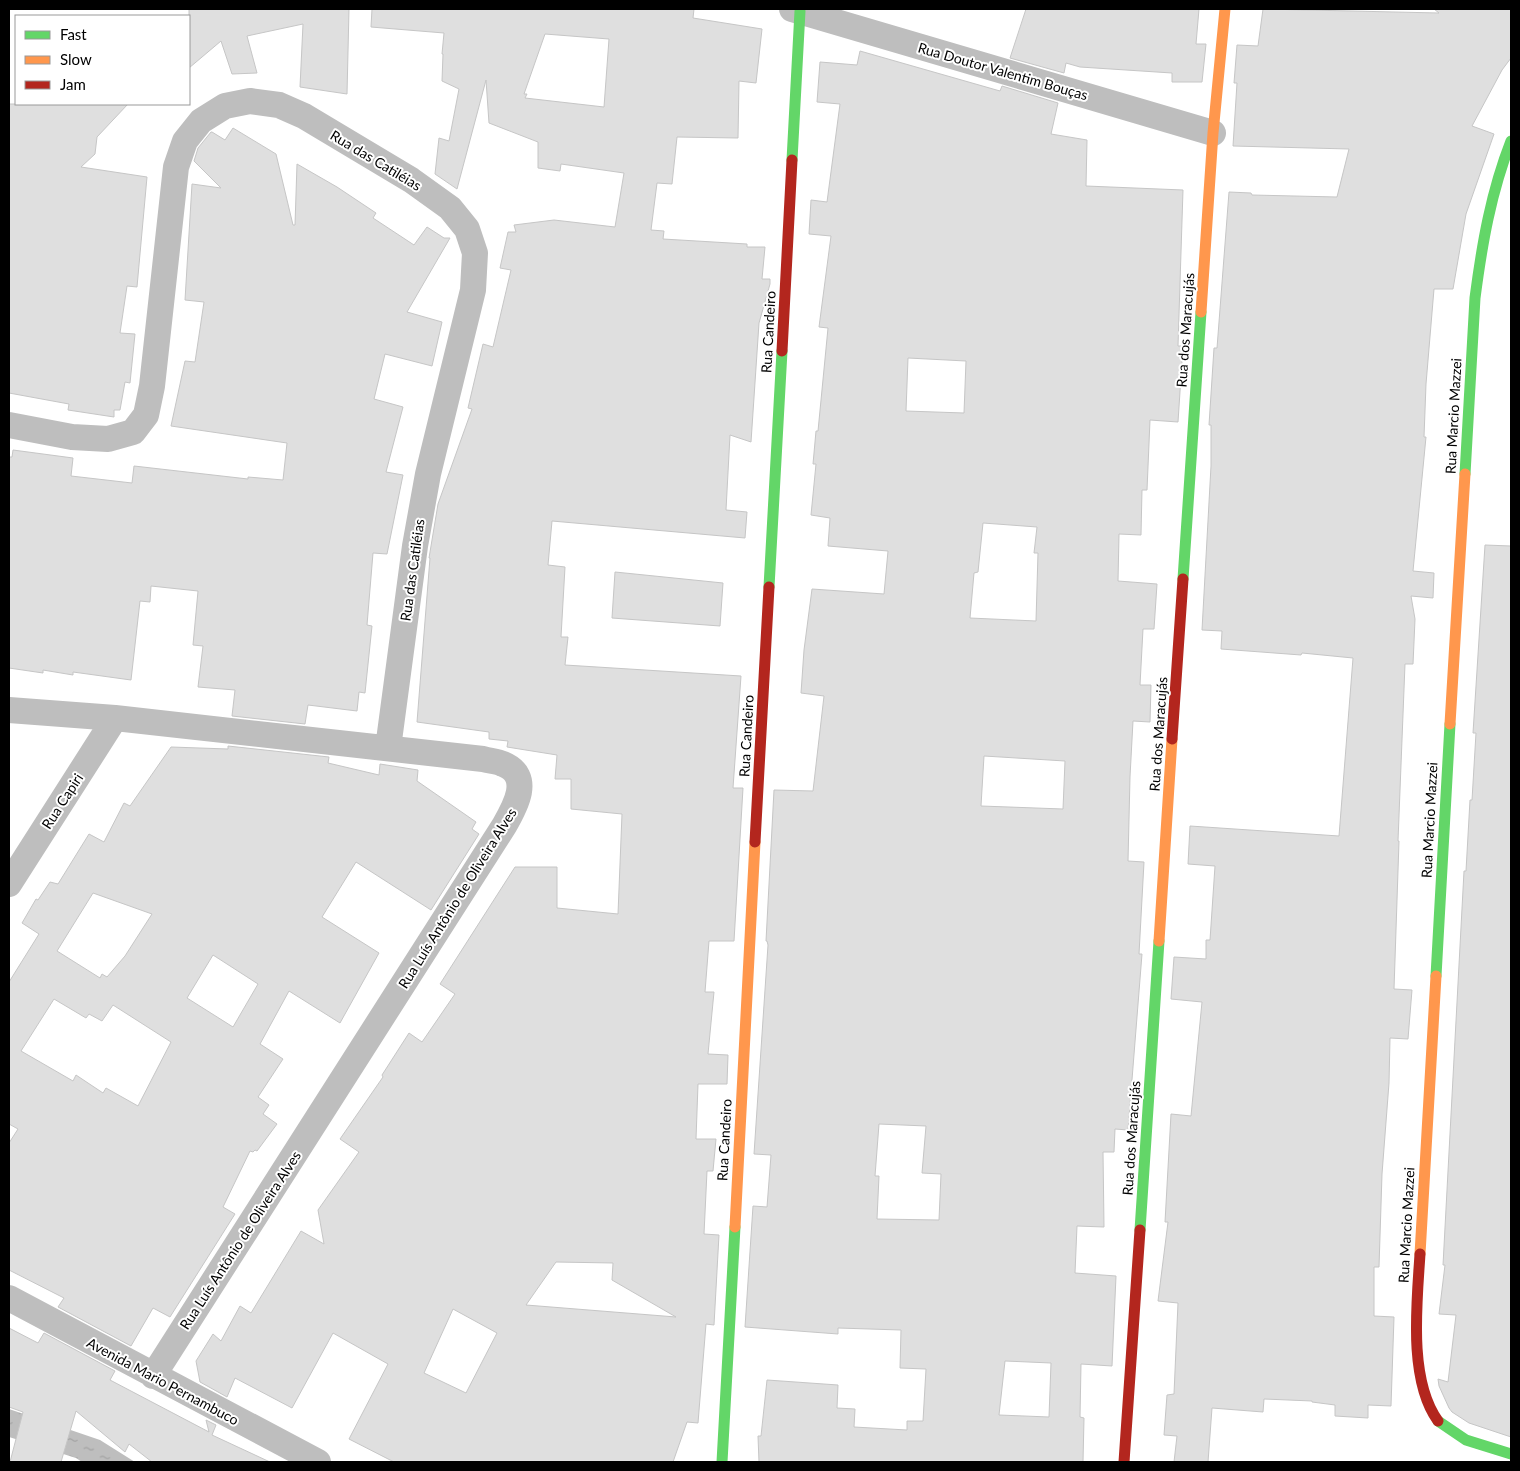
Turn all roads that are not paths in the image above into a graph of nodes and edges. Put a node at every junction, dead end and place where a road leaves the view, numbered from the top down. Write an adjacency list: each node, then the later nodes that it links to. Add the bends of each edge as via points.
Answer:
1 (1225, 9): 3 (street, Rua dos Maracujás)
2 (796, 10): 3 (street, Rua Doutor Valentim Bouças); 14 (street, Rua Candeiro)
3 (1213, 133): 15 (street, Rua dos Maracujás)
4 (1511, 141): 12 (street, Rua Marcio Mazzei, via 1484,232 1474,298 1417,1307 1417,1356 1424,1391 1437,1420 1466,1440)
5 (9, 425): 8 (street, Rua das Catiléias, via 72,437 108,439 133,432 146,415 176,167 185,141 201,120 225,106 250,101 279,105 304,116 411,180 450,208 467,229 475,253 473,290 430,465 414,546)
6 (9, 710): 7 (street, Rua Luís Antônio de Oliveira Alves)
7 (114, 718): 8 (street, Rua Luís Antônio de Oliveira Alves); 9 (street, Rua Capiri)
8 (388, 748): 11 (street, Rua Luís Antônio de Oliveira Alves, via 504,764 516,772 519,798 452,911)
9 (9, 884)
10 (9, 1298): 11 (street, Avenida Mario Pernambuco)
11 (153, 1376): 13 (street, Avenida Mario Pernambuco)
12 (1511, 1454)
13 (318, 1462)
14 (722, 1462)
15 (1124, 1462)

